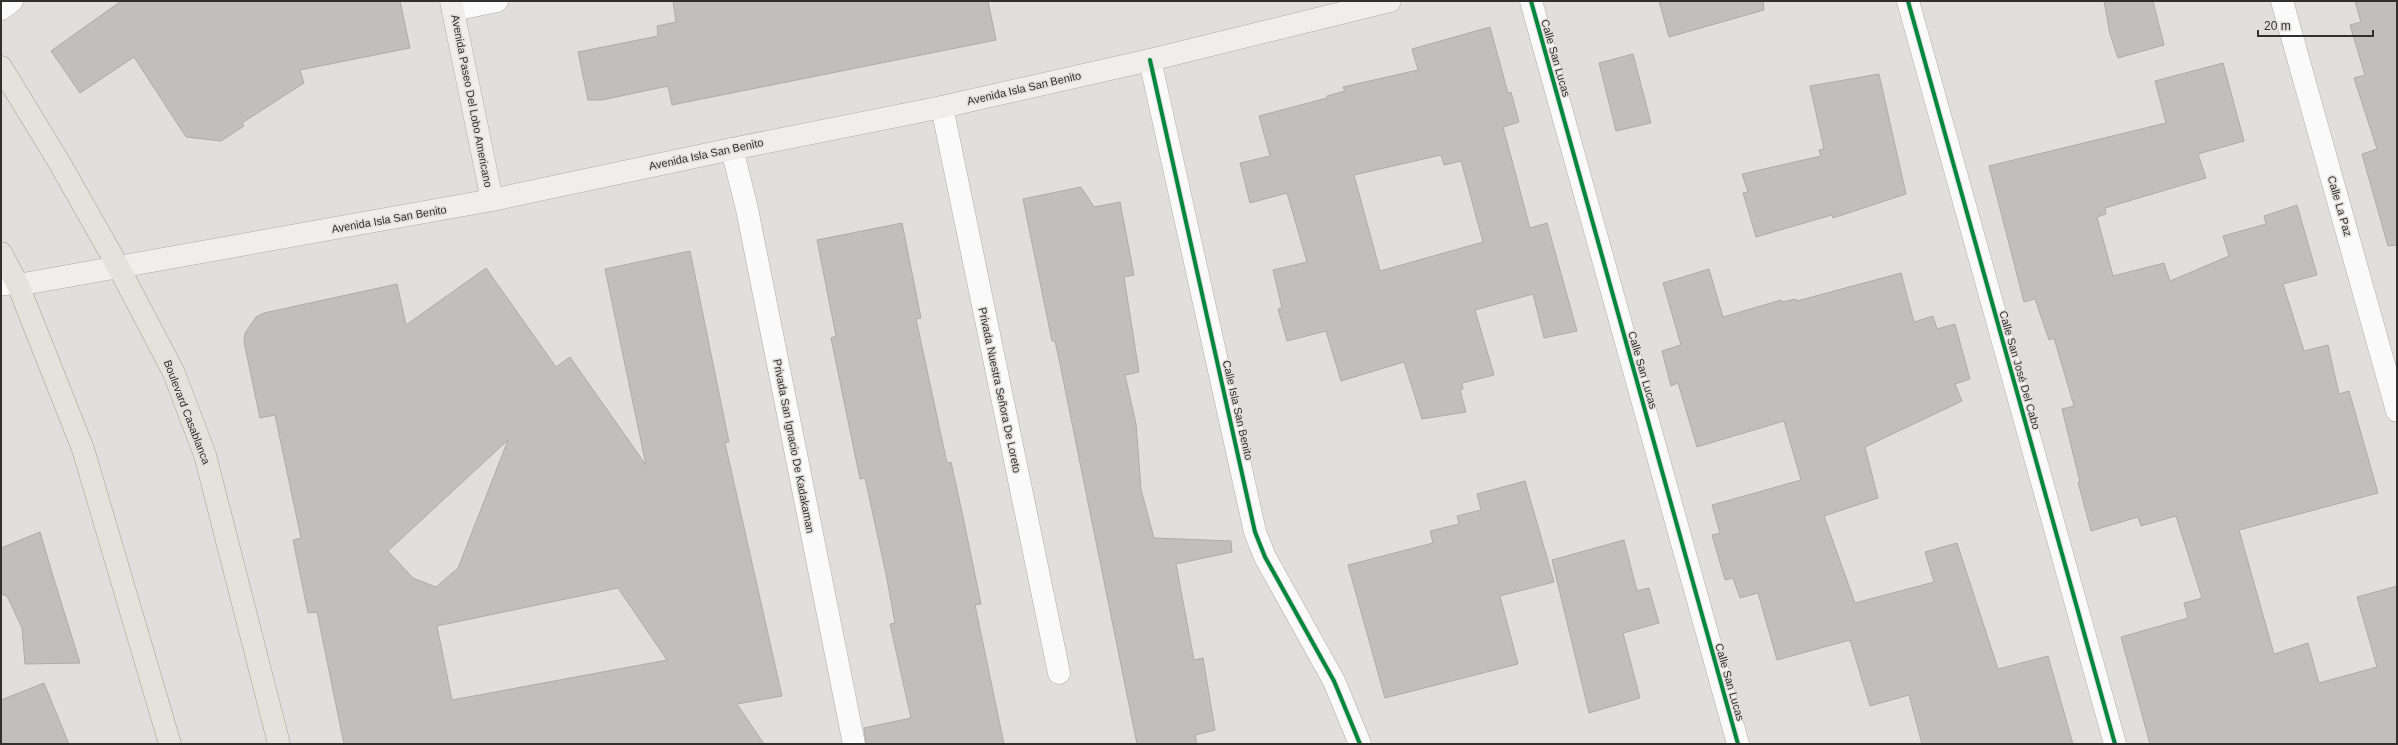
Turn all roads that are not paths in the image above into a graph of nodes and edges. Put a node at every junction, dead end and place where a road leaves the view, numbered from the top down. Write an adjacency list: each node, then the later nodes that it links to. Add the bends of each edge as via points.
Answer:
1 (12, 1): 8 (street)
2 (497, 1): 7 (street)
3 (1390, 1): 9 (main road, Avenida Isla San Benito)
4 (1531, 1): 23 (street, Calle San Lucas)
5 (1908, 1): 24 (street, Calle San José Del Cabo)
6 (2282, 1): 17 (street, Calle La Paz)
7 (452, 5): 13 (main road, Avenida Paseo Del Lobo Americano)
8 (1, 9)
9 (1150, 60): 11 (main road, Avenida Isla San Benito); 22 (street, Calle Isla San Benito, via 1256,532 1265,557 1334,680)
10 (1, 67): 15 (main road, Boulevard Casablanca)
11 (942, 107): 12 (main road, Avenida Isla San Benito); 18 (street, Privada Nuestra Señora De Loreto)
12 (732, 149): 13 (main road, Avenida Isla San Benito); 21 (street, Privada San Ignacio De Kadakaman, via 747,210)
13 (492, 200): 15 (main road, Avenida Isla San Benito)
14 (1, 253): 16 (main road)
15 (119, 268): 16 (main road, Avenida Isla San Benito); 20 (main road, Boulevard Casablanca, via 174,374 205,455)
16 (10, 286): 19 (main road, via 83,449)
17 (2397, 411)
18 (1059, 672)
19 (170, 744)
20 (279, 744)
21 (854, 744)
22 (1360, 744)
23 (1738, 744)
24 (2115, 744)

